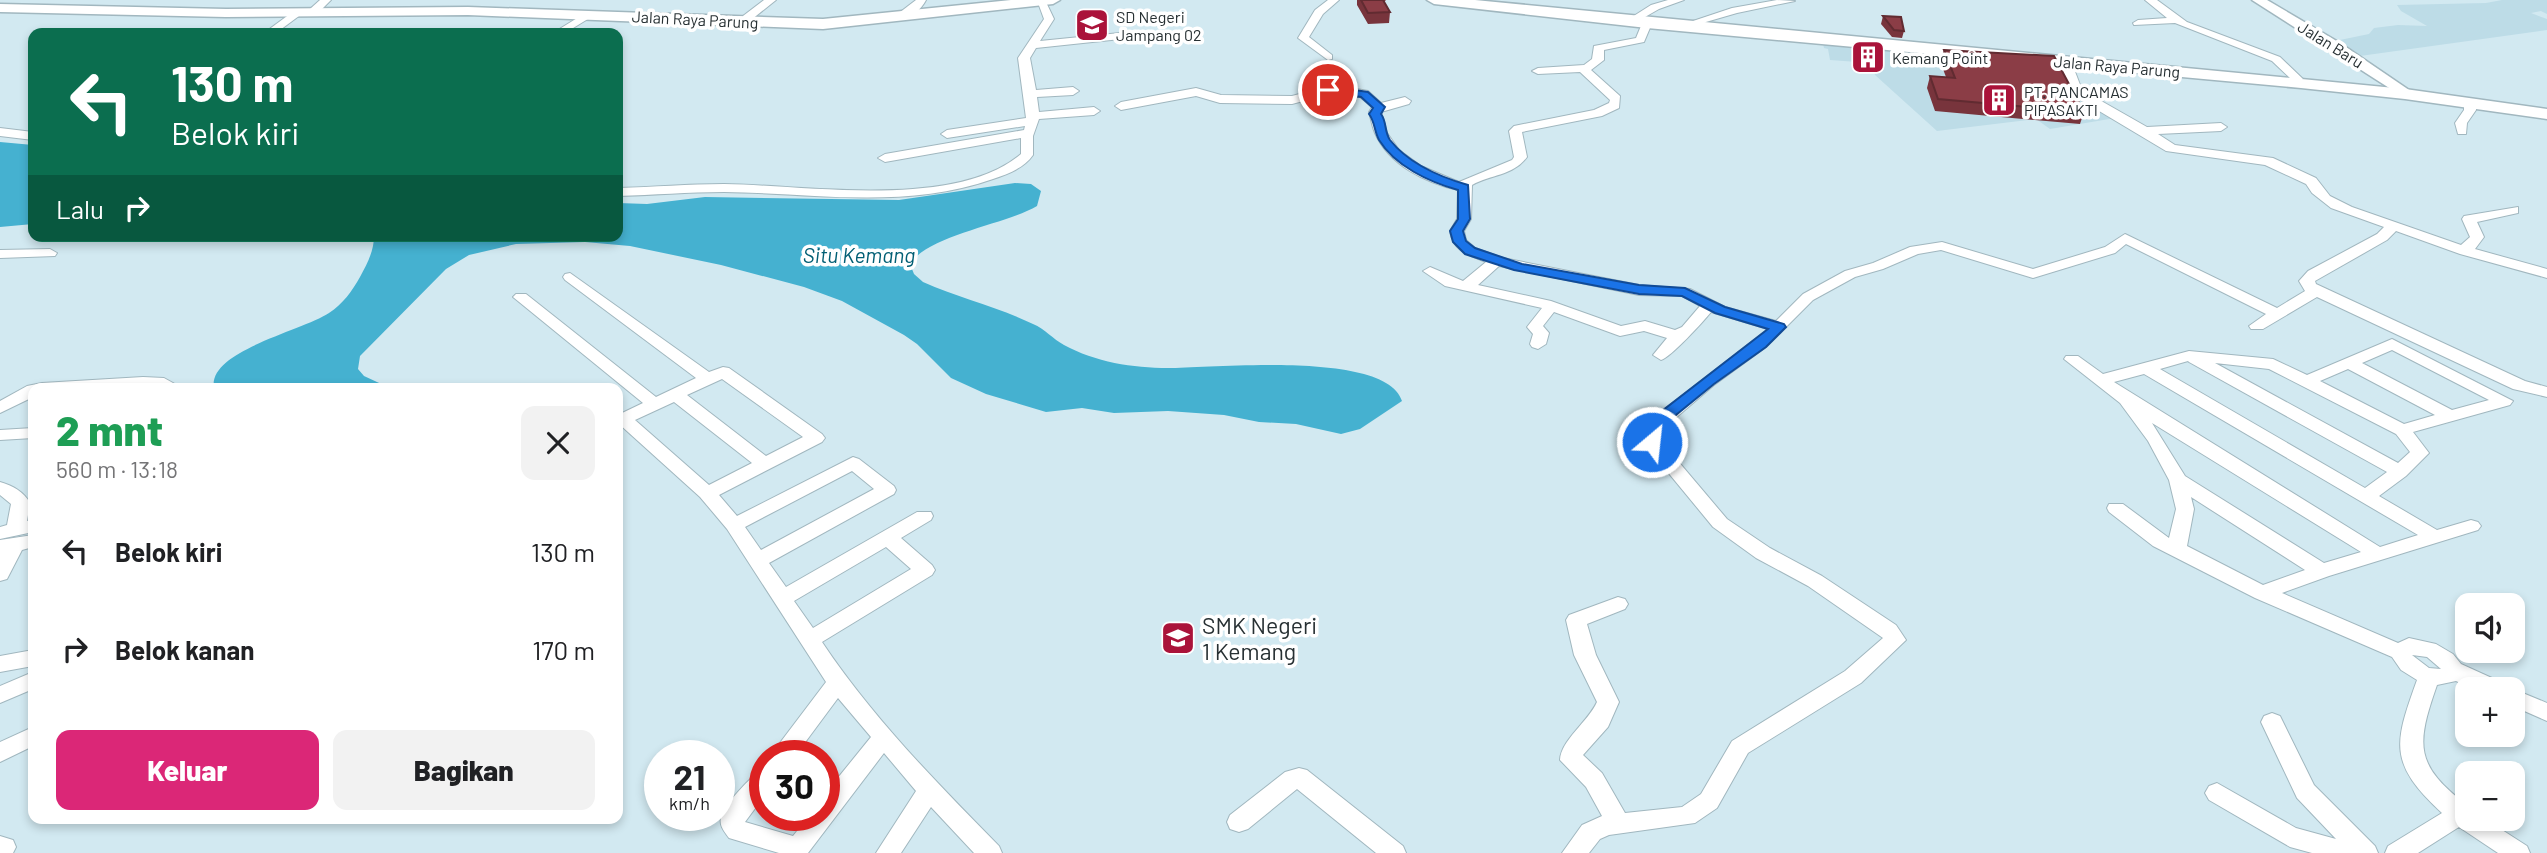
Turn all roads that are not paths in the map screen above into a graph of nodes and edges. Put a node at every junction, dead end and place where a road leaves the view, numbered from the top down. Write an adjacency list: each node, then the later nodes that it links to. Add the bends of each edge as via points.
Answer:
1 (771, 0): 17 (street)
2 (921, 0): 14 (street); 16 (street)
3 (1334, 0): 28 (street, via 1319,12 1303,38)
4 (1434, 0): 19 (highway, Jalan Raya Parung)
5 (1455, 0): 19 (highway, Jalan Raya Parung)
6 (1679, 0): 19 (street, via 1656,7)
7 (2150, 0): 18 (street)
8 (2258, 0): 33 (main road, Jalan Baru)
9 (1042, 1): 11 (highway, Jalan Raya Parung); 15 (highway, Jalan Raya Parung, via 823,24); 27 (street, via 1049,19)
10 (1790, 1): 20 (street)
11 (997, 2): 14 (highway, Jalan Raya Parung)
12 (0, 7): 13 (highway, Jalan Raya Parung)
13 (312, 8): 15 (highway, Jalan Raya Parung); 17 (highway, Jalan Raya Parung); 22 (street)
14 (941, 10): 16 (highway, Jalan Raya Parung)
15 (591, 14): 23 (street)
16 (903, 15): 17 (highway, Jalan Raya Parung, via 827,22)
17 (747, 18)
18 (2178, 20): 21 (street); 24 (street)
19 (1641, 21): 20 (highway, Jalan Raya Parung); 29 (highway, Jalan Raya Parung); 30 (street, via 1640,40 1598,48 1598,60)
20 (1692, 23): 32 (highway, Jalan Raya Parung)
21 (2138, 23)
22 (278, 28)
23 (567, 28)
24 (2210, 35): 26 (street); 32 (street, via 2276,59)
25 (1130, 36): 27 (street)
26 (2184, 38)
27 (1033, 46): 35 (street, via 1024,58)
28 (1328, 57)
29 (2065, 61): 37 (highway, Jalan Raya Parung); 44 (street, via 2073,89)
30 (1587, 68): 31 (street); 51 (street, via 1585,72 1616,99 1615,105 1598,113 1518,129 1519,161 1469,180)
31 (1538, 71)
32 (2297, 79): 33 (highway, Jalan Raya Parung)
33 (2402, 90): 41 (highway, Jalan Raya Parung)
34 (1073, 91): 35 (street)
35 (1032, 94): 42 (street)
36 (1405, 101): 39 (street)
37 (2470, 103): 41 (highway, Jalan Raya Parung); 45 (street)
38 (1121, 106): 39 (street, via 1196,92 1220,99 1292,100 1334,89 1364,94)
39 (1379, 107): 51 (street, via 1375,114 1380,131 1403,159 1436,180)
40 (1094, 111): 42 (street)
41 (2547, 112)
42 (1033, 118): 47 (street); 49 (street)
43 (2221, 127): 44 (street)
44 (2146, 131): 54 (street, via 2171,148 2238,155 2291,169 2311,181 2327,200)
45 (2462, 131)
46 (0, 132): 48 (street)
47 (947, 134)
48 (28, 135)
49 (1027, 135): 50 (street); 52 (street, via 1027,155 1020,162 986,177 925,192 724,188)
50 (885, 158)
51 (1464, 187): 58 (street, via 1459,242)
52 (623, 192)
53 (2513, 210): 55 (street, via 2469,219 2477,237)
54 (2394, 225): 55 (street); 63 (street, via 2382,237 2313,274 2308,284)
55 (2465, 251): 60 (street)
56 (50, 253): 57 (street)
57 (0, 254)
58 (1496, 261): 62 (street); 65 (street, via 1639,290 1685,292)
59 (1430, 271): 62 (street)
60 (2547, 274)
61 (570, 277): 77 (street)
62 (1466, 286): 66 (street)
63 (2316, 291): 67 (street); 83 (street)
64 (521, 297): 86 (street)
65 (1709, 304): 69 (street); 70 (street, via 1688,330)
66 (1550, 307): 70 (street, via 1620,331 1645,326); 71 (street, via 1535,327 1541,333)
67 (2278, 314): 68 (street); 69 (street, via 2125,238 2110,250 2033,274 1942,246 1914,250 1850,274 1808,297)
68 (2257, 326)
69 (1779, 327): 137 (street, via 1655,425 1649,432 1652,442 1720,523 1889,630 1895,640 1853,677 1740,747 1709,801 1687,816)
70 (1677, 336): 72 (street)
71 (1538, 344)
72 (1661, 355)
73 (2189, 356): 76 (street); 79 (street, via 2273,364); 93 (street)
74 (2072, 359): 78 (street)
75 (2349, 363): 79 (street); 88 (street); 88 (street, via 2396,341 2504,401)
76 (2144, 367): 78 (street); 97 (street)
77 (707, 379): 84 (street); 92 (street, via 723,372 816,438)
78 (2102, 380): 85 (street)
79 (2307, 381): 89 (street)
80 (126, 383): 81 (street)
81 (161, 383)
82 (28, 393): 87 (street)
83 (2546, 393)
84 (675, 394): 86 (street); 92 (street)
85 (2126, 399): 94 (street); 106 (street)
86 (654, 404): 96 (street, via 623,419)
87 (0, 408)
88 (2447, 415): 89 (street)
89 (2402, 430): 93 (street, via 2420,453)
90 (28, 433): 91 (street)
91 (0, 435)
92 (764, 464): 96 (street)
93 (2400, 472): 97 (street)
94 (2178, 480): 105 (street, via 2185,509); 108 (street)
95 (0, 488): 102 (street, via 21,503)
96 (707, 493): 100 (street)
97 (2366, 496): 104 (street)
98 (2116, 508): 105 (street, via 2160,541)
99 (924, 516): 103 (street)
100 (734, 525): 107 (street); 107 (street, via 853,463 887,490)
101 (2471, 526): 104 (street)
102 (16, 537): 109 (street)
103 (887, 537): 111 (street); 113 (street, via 925,570)
104 (2435, 537): 106 (street)
105 (2177, 547): 110 (street)
106 (2378, 554): 108 (street)
107 (758, 559): 111 (street)
108 (2322, 571): 110 (street)
109 (0, 574)
110 (2262, 593): 114 (street)
111 (783, 598): 113 (street)
112 (1618, 604): 137 (street, via 1576,620 1585,655 1608,702 1601,721 1572,752 1572,760 1594,780)
113 (810, 639): 121 (street)
114 (2400, 652): 117 (street, via 2409,646 2427,648 2445,658); 118 (street, via 2406,663)
115 (28, 659): 116 (street)
116 (0, 664)
117 (2453, 670): 118 (street, via 2446,677); 119 (street)
118 (2429, 676): 134 (street, via 2410,740 2418,772)
119 (2468, 677)
120 (28, 682): 122 (street)
121 (838, 683): 126 (street); 128 (street)
122 (0, 695)
123 (2525, 702): 124 (street)
124 (2547, 712)
125 (2272, 722): 146 (street, via 2305,791)
126 (883, 738): 130 (street); 131 (street)
127 (28, 739): 129 (street)
128 (794, 740)
129 (0, 753)
130 (929, 790): 140 (street); 142 (street)
131 (840, 792)
132 (2217, 793): 145 (street, via 2290,837)
133 (749, 798): 141 (street, via 733,817 738,831)
134 (2455, 811)
135 (2455, 817): 147 (street)
136 (1239, 822): 143 (street, via 1299,777)
137 (1619, 824): 144 (street, via 1591,832)
138 (810, 831): 141 (street)
139 (2484, 831): 148 (street)
140 (981, 850)
141 (795, 851)
142 (888, 853)
143 (1394, 853)
144 (1574, 853)
145 (2352, 853)
146 (2366, 853)
147 (2397, 853)
148 (2518, 853)

